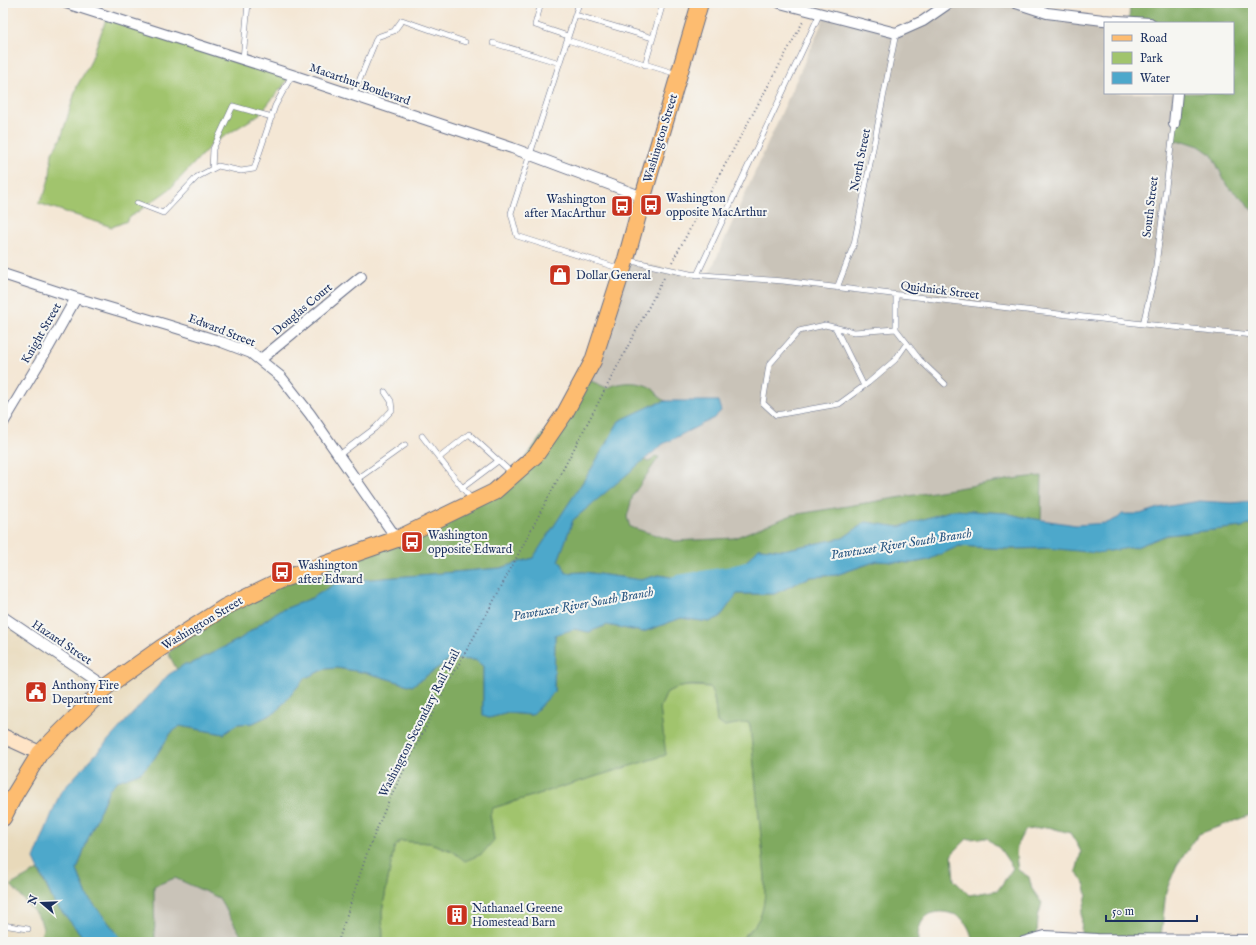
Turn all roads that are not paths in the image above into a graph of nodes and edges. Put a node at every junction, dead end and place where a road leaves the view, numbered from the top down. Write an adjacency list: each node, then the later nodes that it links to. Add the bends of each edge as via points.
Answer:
1 (66, 3): 18 (street, Macarthur Boulevard)
2 (248, 3): 18 (lane)
3 (542, 3): 14 (lane, via 535,25)
4 (579, 3): 11 (lane)
5 (663, 3): 15 (lane)
6 (700, 3): 22 (main road, Washington Street)
7 (780, 3): 10 (street)
8 (949, 3): 13 (street, via 923,21)
9 (1016, 3): 12 (street, via 1047,13)
10 (820, 13): 13 (street); 33 (lane)
11 (575, 15): 14 (lane); 15 (lane)
12 (1134, 22)
13 (896, 33): 35 (lane, North Street, via 854,244)
14 (568, 38): 19 (lane); 20 (lane)
15 (653, 38): 20 (lane)
16 (465, 42): 24 (lane, via 402,20 394,31 377,37)
17 (493, 43): 19 (lane)
18 (243, 60): 21 (street, Macarthur Boulevard)
19 (560, 64): 27 (lane)
20 (645, 65): 22 (lane)
21 (292, 75): 24 (street, Macarthur Boulevard); 25 (lane, via 275,106)
22 (679, 75): 29 (main road, Washington Street)
23 (1177, 94): 26 (street, South Street)
24 (353, 96): 27 (street, Macarthur Boulevard)
25 (272, 117): 28 (lane, via 254,169 241,171 218,166); 28 (lane, via 233,106 213,149)
26 (1174, 124): 38 (lane, South Street, via 1155,273)
27 (530, 155): 29 (street, Macarthur Boulevard); 31 (lane, Quidnick Street, via 511,213 517,236)
28 (212, 169): 30 (lane, via 197,177 163,213)
29 (643, 197): 31 (main road, Washington Street)
30 (137, 203)
31 (624, 264): 33 (lane, Quidnick Street); 53 (main road, Washington Street, via 586,374 565,413 536,455)
32 (3, 274): 37 (street, Edward Street)
33 (697, 275): 35 (lane, Quidnick Street)
34 (361, 277): 43 (street, Douglas Court)
35 (837, 288): 36 (lane, Quidnick Street)
36 (896, 295): 38 (lane, Quidnick Street); 40 (lane)
37 (76, 298): 43 (street, Edward Street, via 222,342 251,353); 47 (street, Knight Street)
38 (1143, 324): 41 (lane, Quidnick Street)
39 (835, 327): 40 (lane, via 854,332); 45 (lane); 45 (lane, via 825,325 799,331 769,365 763,403 776,415 839,404)
40 (896, 329): 42 (lane)
41 (1253, 335)
42 (907, 343): 44 (lane, via 920,360); 45 (lane, via 895,360)
43 (260, 360): 50 (street, Edward Street, via 281,377)
44 (945, 384)
45 (864, 386)
46 (385, 392): 50 (lane, via 391,401 392,410 375,428)
47 (3, 422)
48 (422, 436): 51 (lane)
49 (405, 445): 54 (lane)
50 (339, 454): 54 (street, Edward Street)
51 (438, 458): 52 (lane, via 469,434); 55 (lane)
52 (498, 461): 53 (lane); 55 (lane)
53 (513, 475): 56 (main road, Washington Street, via 494,492)
54 (356, 480): 57 (street, Edward Street)
55 (462, 488): 56 (lane)
56 (473, 502): 57 (main road, Washington Street)
57 (397, 539): 59 (main road, Washington Street, via 283,579 225,606)
58 (3, 617): 59 (street, Hazard Street)
59 (106, 687): 61 (main road, Washington Street)
60 (3, 736): 61 (main road)
61 (40, 753): 62 (main road, Washington Street)
62 (3, 818)
63 (3, 925): 64 (lane)
64 (28, 929)
65 (1253, 940): 66 (street, via 1044,936)
66 (1023, 942)

